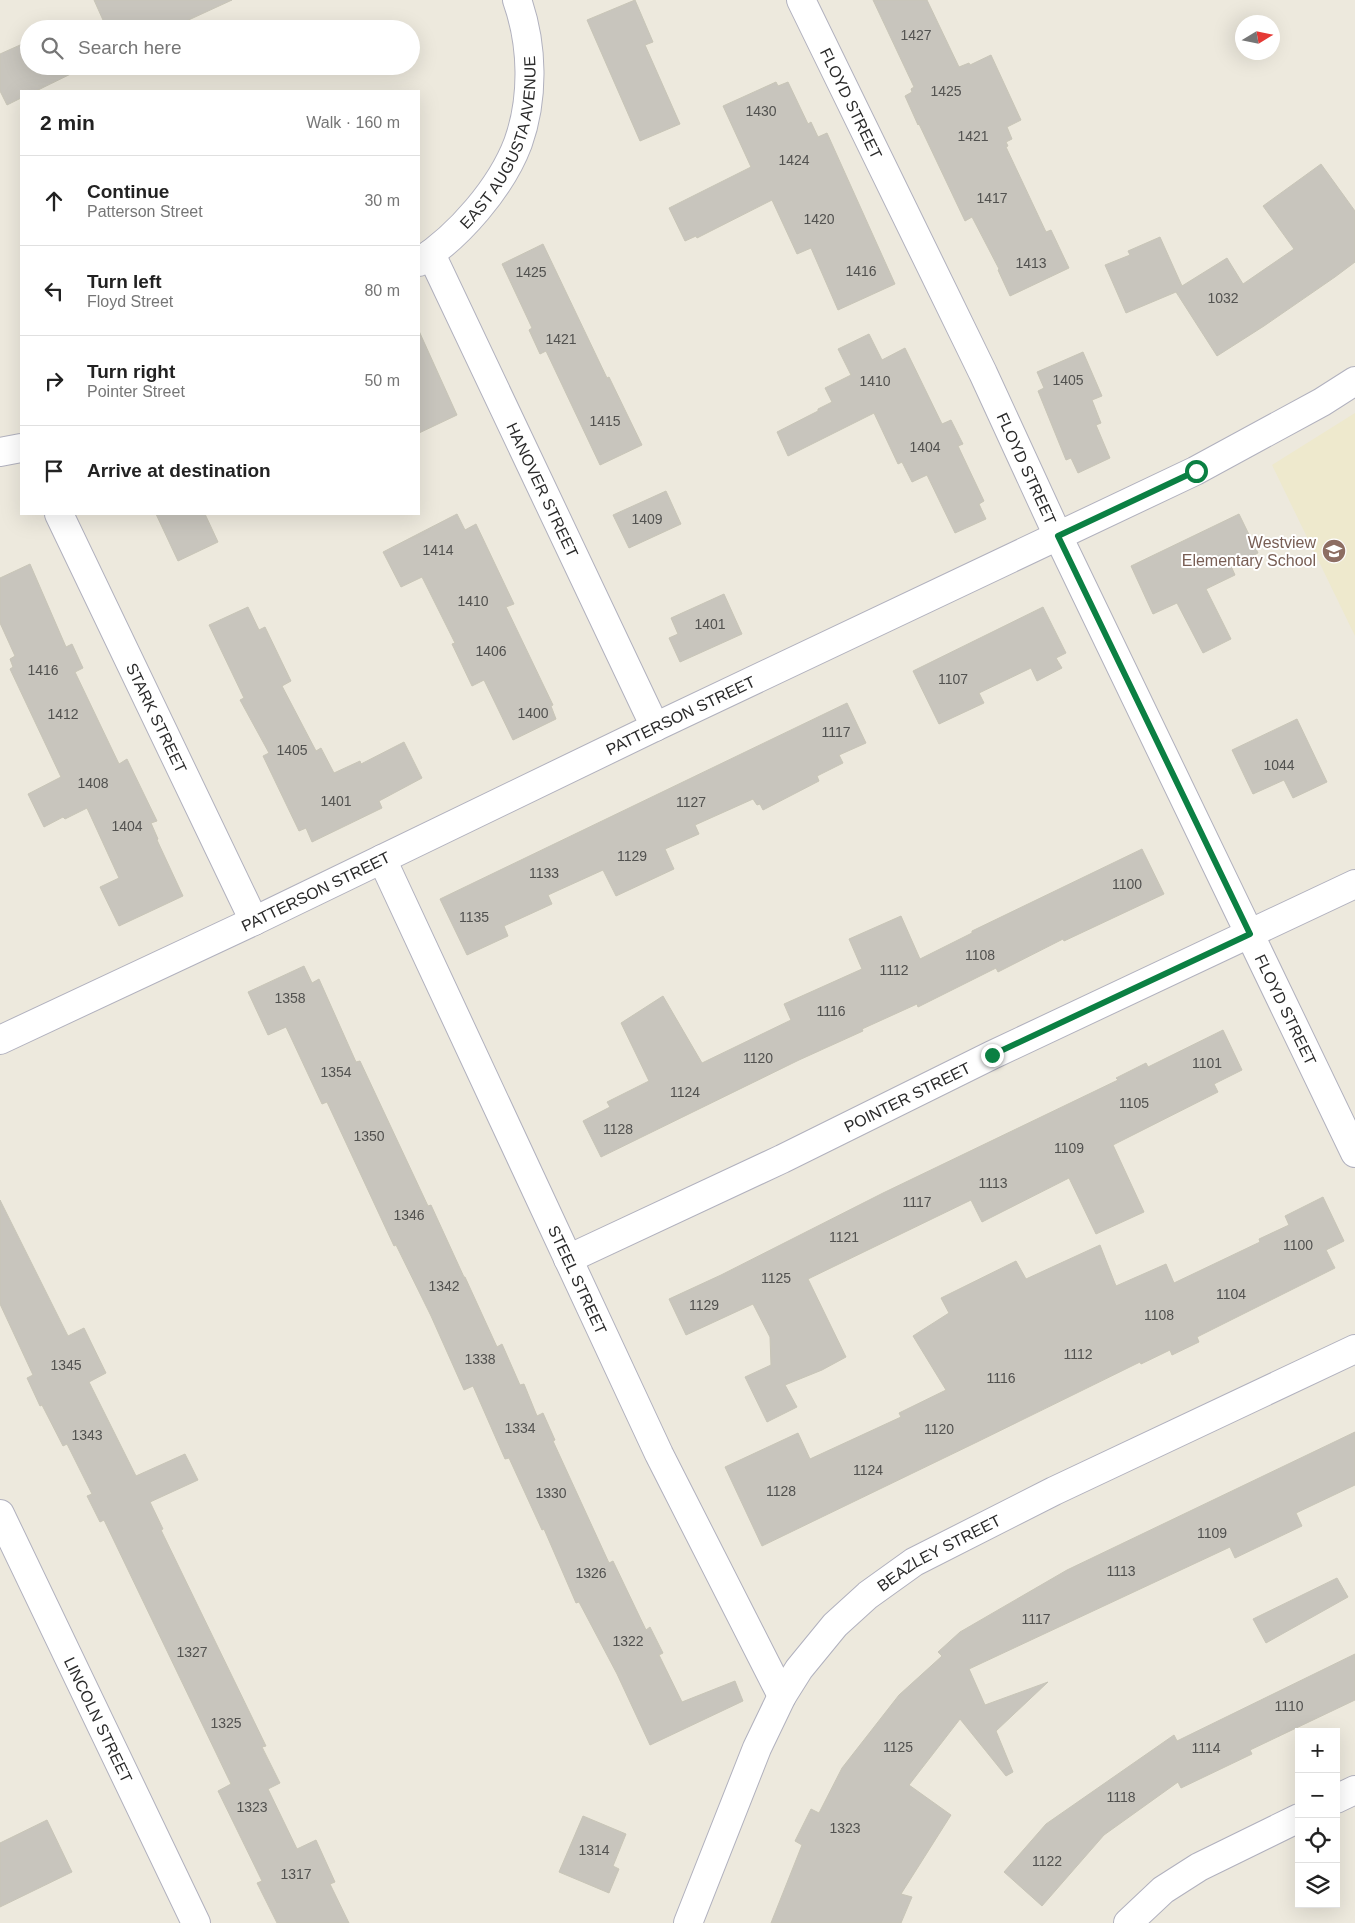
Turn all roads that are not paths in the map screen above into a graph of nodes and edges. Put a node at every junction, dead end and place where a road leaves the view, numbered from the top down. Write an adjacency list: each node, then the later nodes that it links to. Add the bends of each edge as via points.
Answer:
1 (517, 0): 3 (street, EAST AUGUSTA AVENUE, via 530,60 528,102 518,143 478,208)
2 (801, 0): 8 (street, FLOYD STREET)
3 (425, 258): 9 (street, HANOVER STREET)
4 (1355, 381): 8 (street, PATTERSON STREET, via 1196,471)
5 (20, 448): 6 (street)
6 (0, 452)
7 (59, 515): 12 (street, STARK STREET)
8 (1058, 536): 9 (street, PATTERSON STREET); 13 (street, FLOYD STREET)
9 (656, 727): 10 (street, PATTERSON STREET)
10 (382, 859): 12 (street, PATTERSON STREET); 16 (street, STEEL STREET)
11 (1355, 884): 13 (street, POINTER STREET)
12 (254, 921): 14 (street, PATTERSON STREET)
13 (1250, 934): 15 (street, FLOYD STREET); 16 (street, POINTER STREET)
14 (0, 1040)
15 (1355, 1153)
16 (568, 1259): 19 (street, STEEL STREET, via 660,1454)
17 (1355, 1350): 19 (street, BEAZLEY STREET, via 1054,1491 914,1562 868,1595 835,1625 799,1669)
18 (0, 1514): 23 (street, LINCOLN STREET)
19 (782, 1696): 24 (street, BEAZLEY STREET, via 757,1748)
20 (1355, 1790): 21 (street)
21 (1340, 1797)
22 (1295, 1820): 25 (street, via 1199,1867 1163,1890)
23 (196, 1923)
24 (688, 1923)
25 (1128, 1923)

